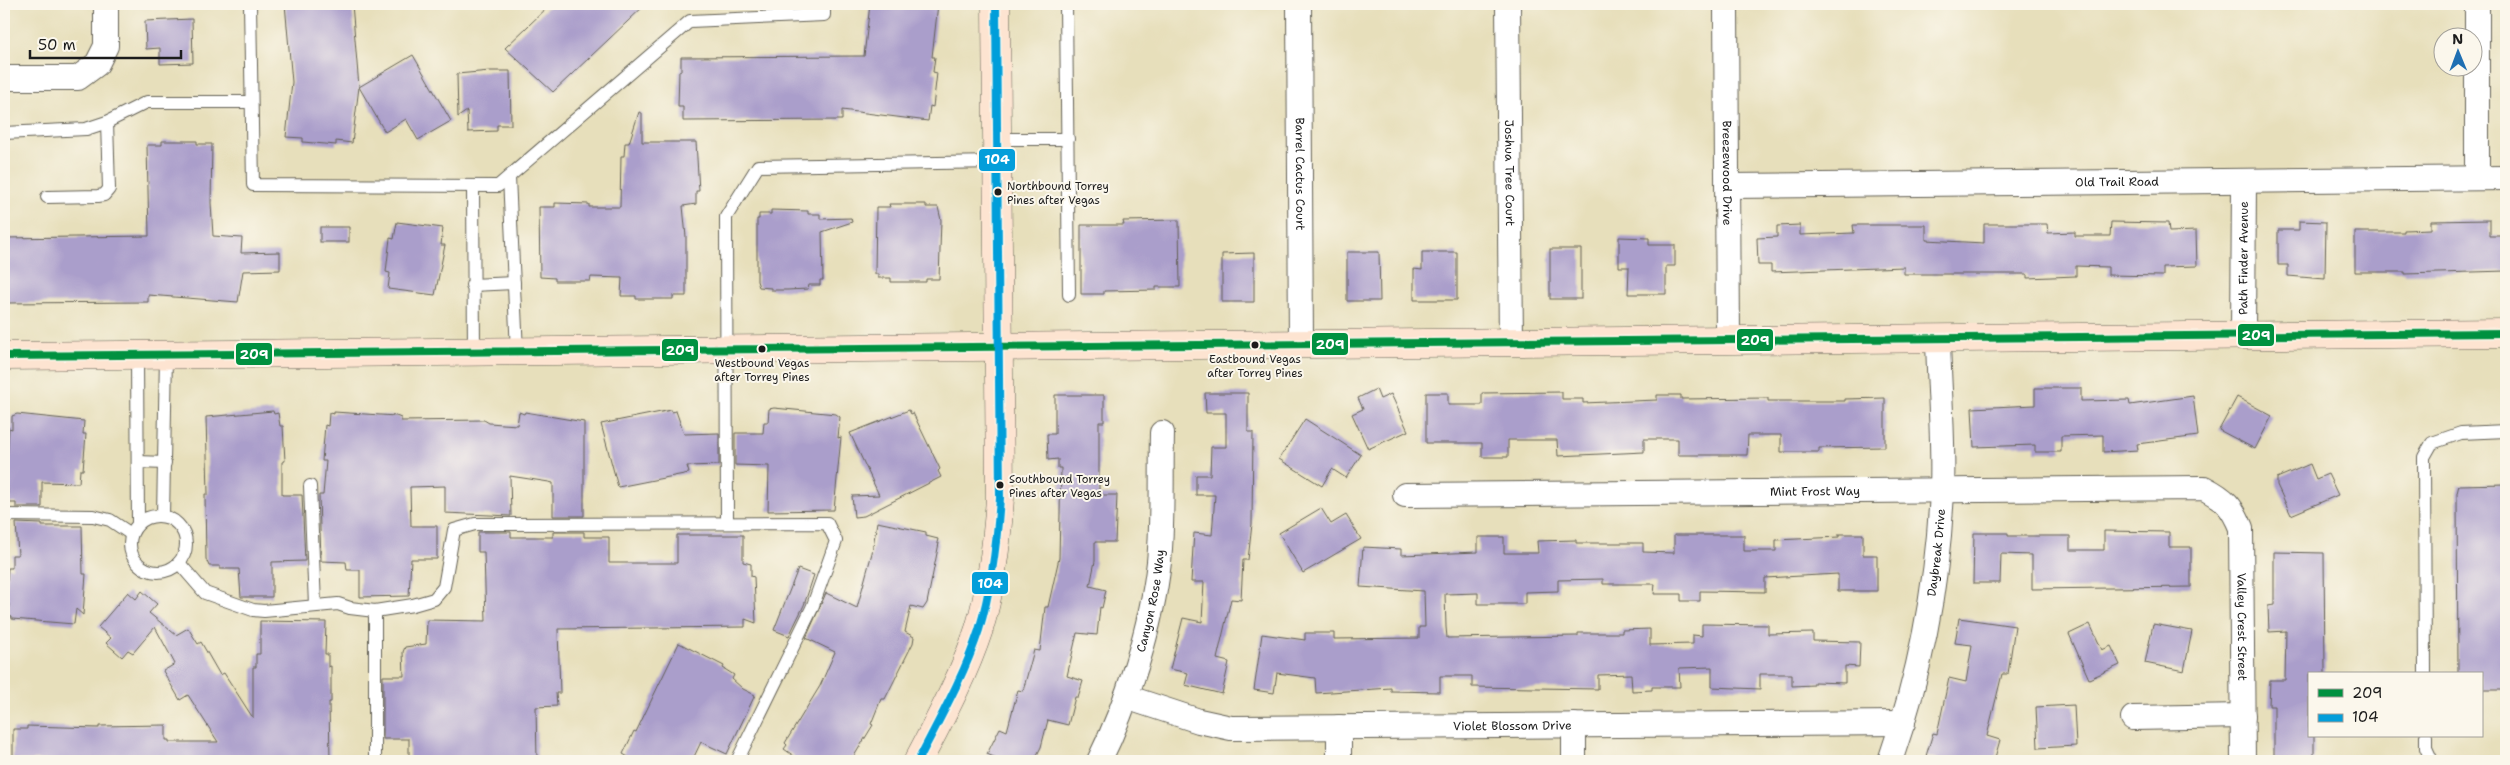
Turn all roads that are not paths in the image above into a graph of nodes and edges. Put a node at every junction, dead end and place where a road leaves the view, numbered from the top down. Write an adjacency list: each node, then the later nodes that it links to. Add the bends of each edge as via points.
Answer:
1 (106, 4): 10 (street, via 106,46 97,64 78,78)
2 (250, 4): 11 (lane)
3 (824, 4): 16 (lane, via 824,15 690,21)
4 (996, 4): 15 (main road)
5 (1066, 4): 14 (lane)
6 (1299, 4): 31 (street, Barrel Cactus Court)
7 (1508, 4): 30 (street, Joshua Tree Court)
8 (1726, 4): 21 (street, Breezewood Drive)
9 (2477, 4): 17 (street)
10 (4, 78)
11 (252, 102): 12 (lane, via 147,102); 20 (lane, via 253,185)
12 (107, 122): 13 (lane, via 86,129); 22 (lane, via 107,192 98,196)
13 (4, 133)
14 (1068, 139): 15 (lane); 25 (lane)
15 (997, 151): 32 (main road); 33 (lane, via 758,166 726,217)
16 (509, 177): 20 (lane, via 498,186); 24 (lane)
17 (2477, 178): 18 (street, Old Trail Road); 19 (street, Old Trail Road)
18 (2506, 178)
19 (2244, 180): 21 (street, Old Trail Road); 27 (street, Path Finder Avenue)
20 (472, 186): 23 (lane)
21 (1728, 186): 29 (street, Breezewood Drive)
22 (47, 197)
23 (472, 284): 24 (lane); 34 (lane)
24 (514, 284): 35 (lane)
25 (1069, 295)
26 (2506, 333): 27 (main road)
27 (2244, 336): 28 (main road)
28 (1938, 339): 29 (main road); 44 (street, Daybreak Drive)
29 (1728, 341): 30 (main road)
30 (1511, 342): 31 (main road)
31 (1301, 344): 32 (main road)
32 (999, 348): 33 (main road); 64 (main road, via 1000,498 991,581 975,639)
33 (726, 350): 35 (main road); 49 (lane)
34 (474, 352): 35 (main road); 37 (main road)
35 (517, 352)
36 (137, 355): 37 (main road); 38 (main road); 41 (lane)
37 (166, 355): 42 (lane)
38 (4, 356)
39 (2506, 431): 54 (lane, via 2461,433 2432,443 2424,457)
40 (1162, 433): 55 (street, Canyon Rose Way, via 1159,562 1150,615)
41 (138, 462): 42 (lane); 50 (lane)
42 (165, 463): 48 (lane)
43 (310, 486): 52 (lane)
44 (1942, 490): 45 (street, Mint Frost Way); 46 (street, Mint Frost Way, via 2204,488); 58 (street, Daybreak Drive, via 1932,597)
45 (1405, 495)
46 (2222, 497): 56 (street, Valley Crest Street, via 2235,512 2241,528)
47 (4, 515): 50 (lane, via 93,516)
48 (163, 516): 50 (lane, via 152,516); 51 (lane, via 177,523 186,538 184,556)
49 (727, 523): 53 (lane, via 475,524 454,530 444,587 434,599); 63 (lane, via 827,523 836,541 812,608)
50 (135, 529): 51 (lane, via 131,554 143,568 162,572)
51 (179, 563): 52 (lane, via 205,593 253,610)
52 (315, 605): 53 (lane, via 338,604)
53 (374, 611): 62 (lane)
54 (2425, 672)
55 (1126, 696): 60 (street, Violet Blossom Drive, via 1199,721 1232,728); 65 (street, Canyon Rose Way)
56 (2243, 716): 57 (street); 69 (street, Valley Crest Street)
57 (2133, 718)
58 (1904, 722): 59 (street, Violet Blossom Drive); 68 (street, Daybreak Drive)
59 (1574, 725): 60 (street, Violet Blossom Drive); 67 (street)
60 (1339, 727): 66 (street)
61 (2426, 738): 70 (lane, via 2426,748)
62 (375, 761)
63 (737, 761)
64 (918, 761)
65 (1098, 761)
66 (1339, 761)
67 (1574, 761)
68 (1890, 761)
69 (2243, 761)
70 (2432, 761)

